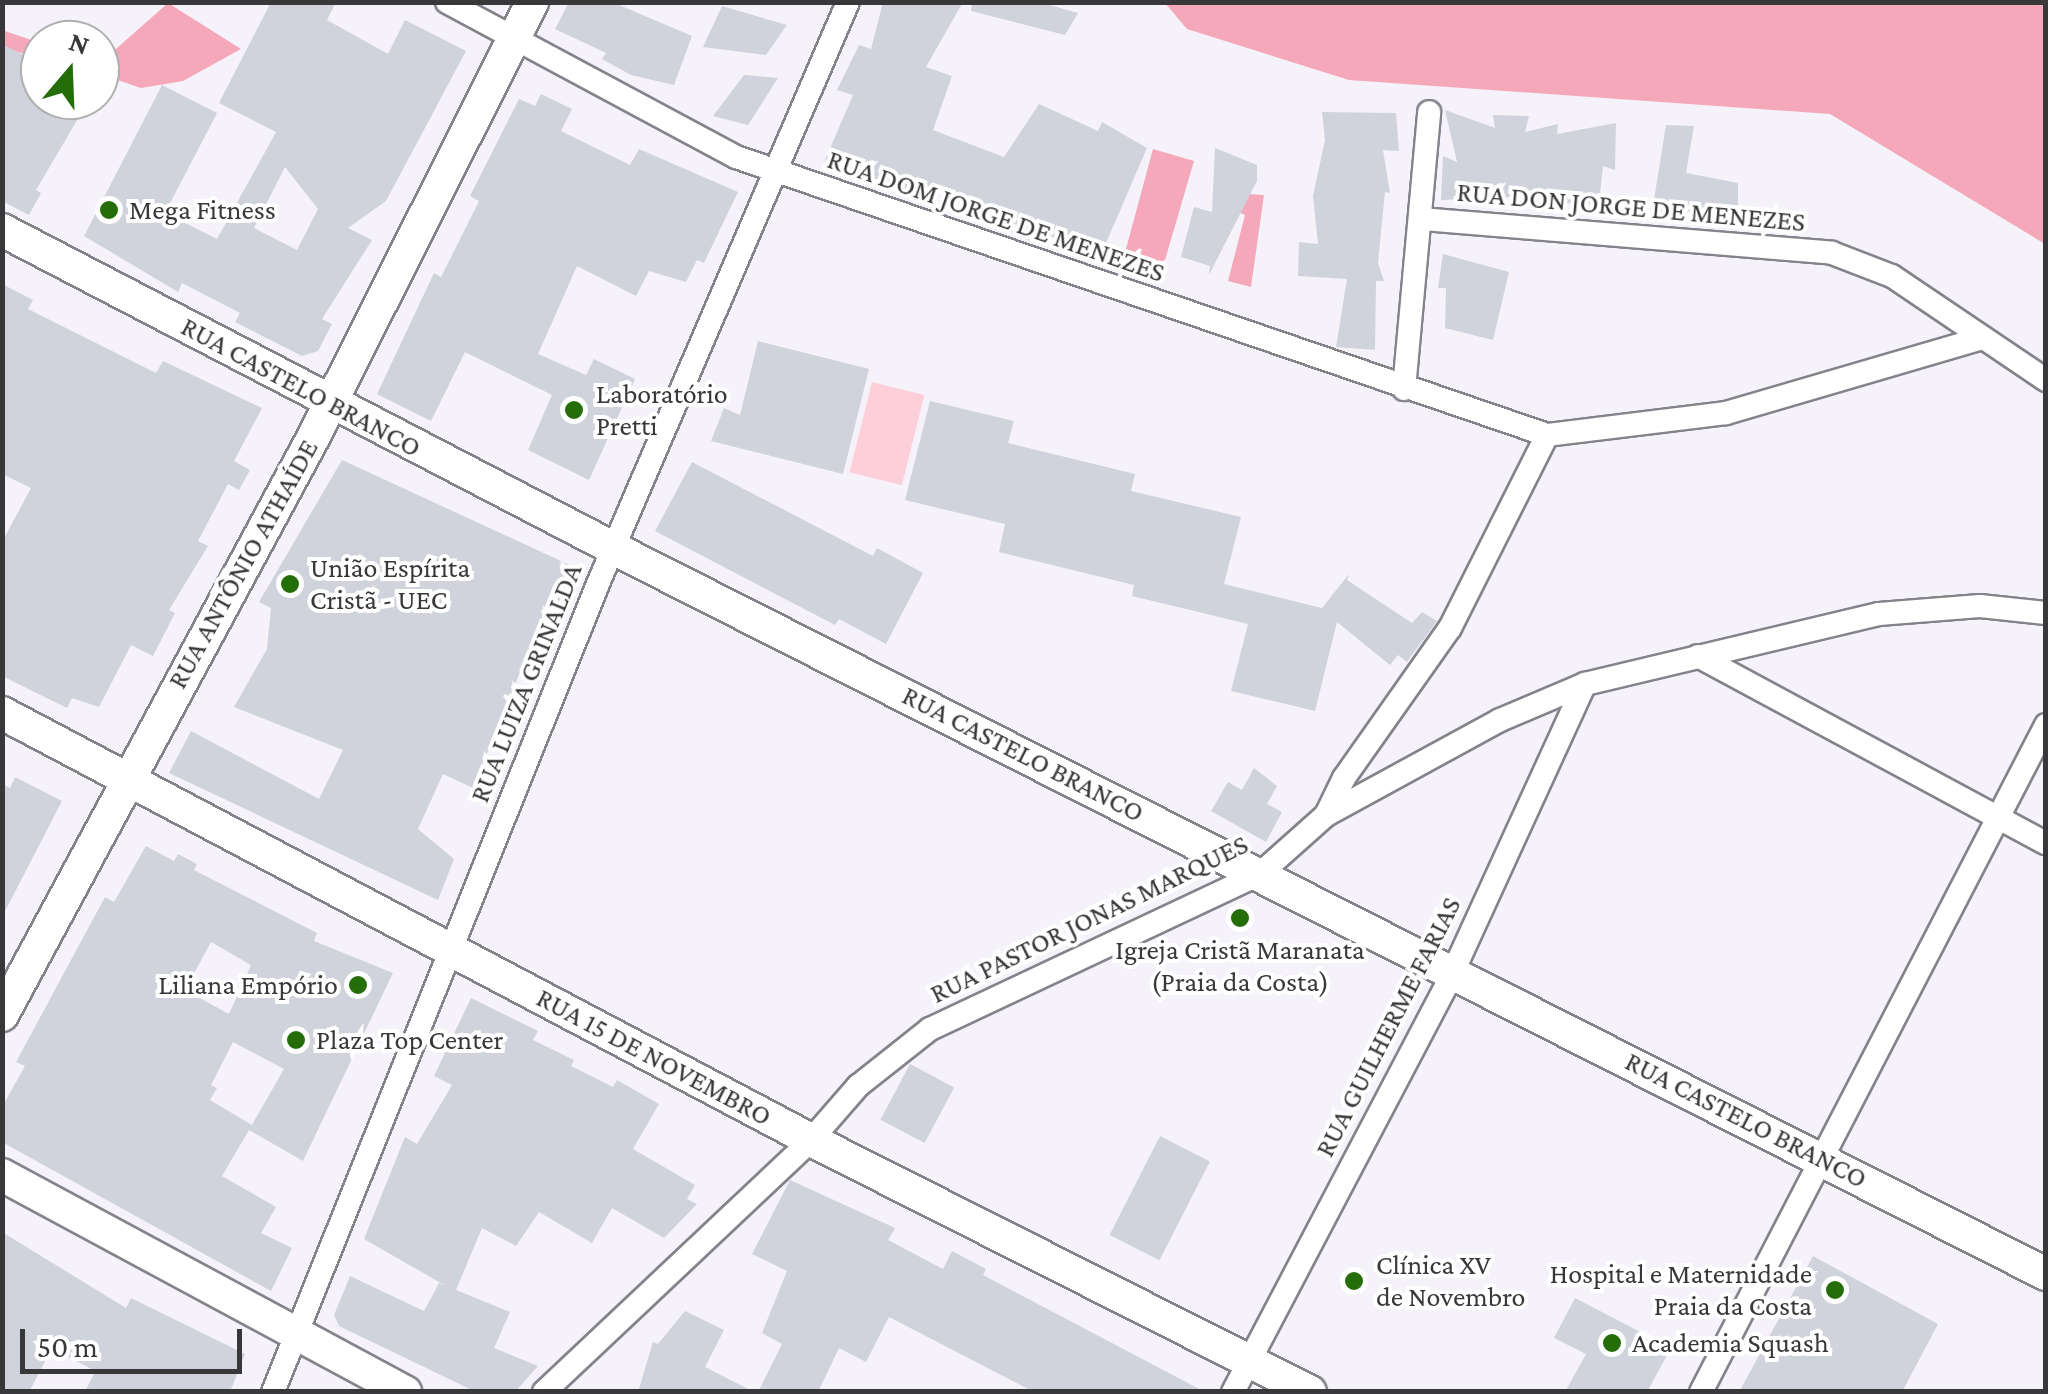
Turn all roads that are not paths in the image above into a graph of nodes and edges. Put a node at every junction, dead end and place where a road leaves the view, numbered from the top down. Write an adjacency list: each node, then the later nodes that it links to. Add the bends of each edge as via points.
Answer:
1 (447, 2): 4 (street, RUA DOM JORGE DE MENEZES)
2 (532, 2): 4 (main road, RUA ANTÔNIO ATHAÍDE)
3 (848, 2): 6 (street, RUA LUIZA GRINALDA)
4 (512, 40): 6 (street, RUA DOM JORGE DE MENEZES); 12 (main road, RUA ANTÔNIO ATHAÍDE)
5 (1430, 112): 7 (street)
6 (773, 170): 11 (street, RUA DOM JORGE DE MENEZES); 14 (street, RUA LUIZA GRINALDA)
7 (1422, 219): 9 (street, RUA DON JORGE DE MENEZES, via 1832,253 1892,276); 11 (street, RUA DON JORGE DE MENEZES)
8 (2, 230): 12 (main road, RUA CASTELO BRANCO)
9 (1982, 338): 10 (street, RUA DON JORGE DE MENEZES); 13 (street, via 1726,413)
10 (2046, 380)
11 (1404, 388): 13 (street, RUA DOM JORGE DE MENEZES)
12 (330, 403): 14 (main road, RUA CASTELO BRANCO); 20 (main road, RUA ANTÔNIO ATHAÍDE)
13 (1547, 435): 21 (street, via 1450,628 1344,778)
14 (613, 548): 24 (main road, RUA CASTELO BRANCO); 25 (street, RUA LUIZA GRINALDA)
15 (2046, 613): 16 (street, RUA PASTOR JONAS MARQUES, via 1980,606 1879,614)
16 (1698, 656): 17 (street, RUA PASTOR JONAS MARQUES); 22 (street)
17 (1584, 684): 21 (street, RUA PASTOR JONAS MARQUES, via 1500,720); 26 (street, RUA GUILHERME FARIAS)
18 (2, 714): 20 (main road, RUA 15 DE NOVEMBRO)
19 (2046, 725): 22 (street)
20 (124, 780): 25 (main road, RUA 15 DE NOVEMBRO); 27 (main road, RUA ANTÔNIO ATHAÍDE)
21 (1326, 815): 24 (street, RUA PASTOR JONAS MARQUES)
22 (1996, 820): 23 (street); 29 (street)
23 (2046, 843)
24 (1261, 873): 26 (main road, RUA CASTELO BRANCO); 28 (street, RUA PASTOR JONAS MARQUES, via 930,1029 858,1086)
25 (452, 950): 28 (main road, RUA 15 DE NOVEMBRO); 32 (street, RUA LUIZA GRINALDA)
26 (1452, 974): 29 (main road, RUA CASTELO BRANCO); 33 (street, RUA GUILHERME FARIAS)
27 (2, 1015)
28 (811, 1140): 33 (main road, RUA 15 DE NOVEMBRO); 36 (street, RUA PASTOR JONAS MARQUES)
29 (1822, 1156): 31 (main road, RUA CASTELO BRANCO); 39 (street)
30 (2, 1175): 32 (main road)
31 (2046, 1274)
32 (296, 1331): 34 (street, RUA LUIZA GRINALDA); 35 (main road)
33 (1250, 1361): 37 (street, RUA GUILHERME FARIAS); 38 (main road, RUA 15 DE NOVEMBRO)
34 (273, 1392)
35 (405, 1392)
36 (544, 1392)
37 (1233, 1392)
38 (1310, 1392)
39 (1702, 1392)

